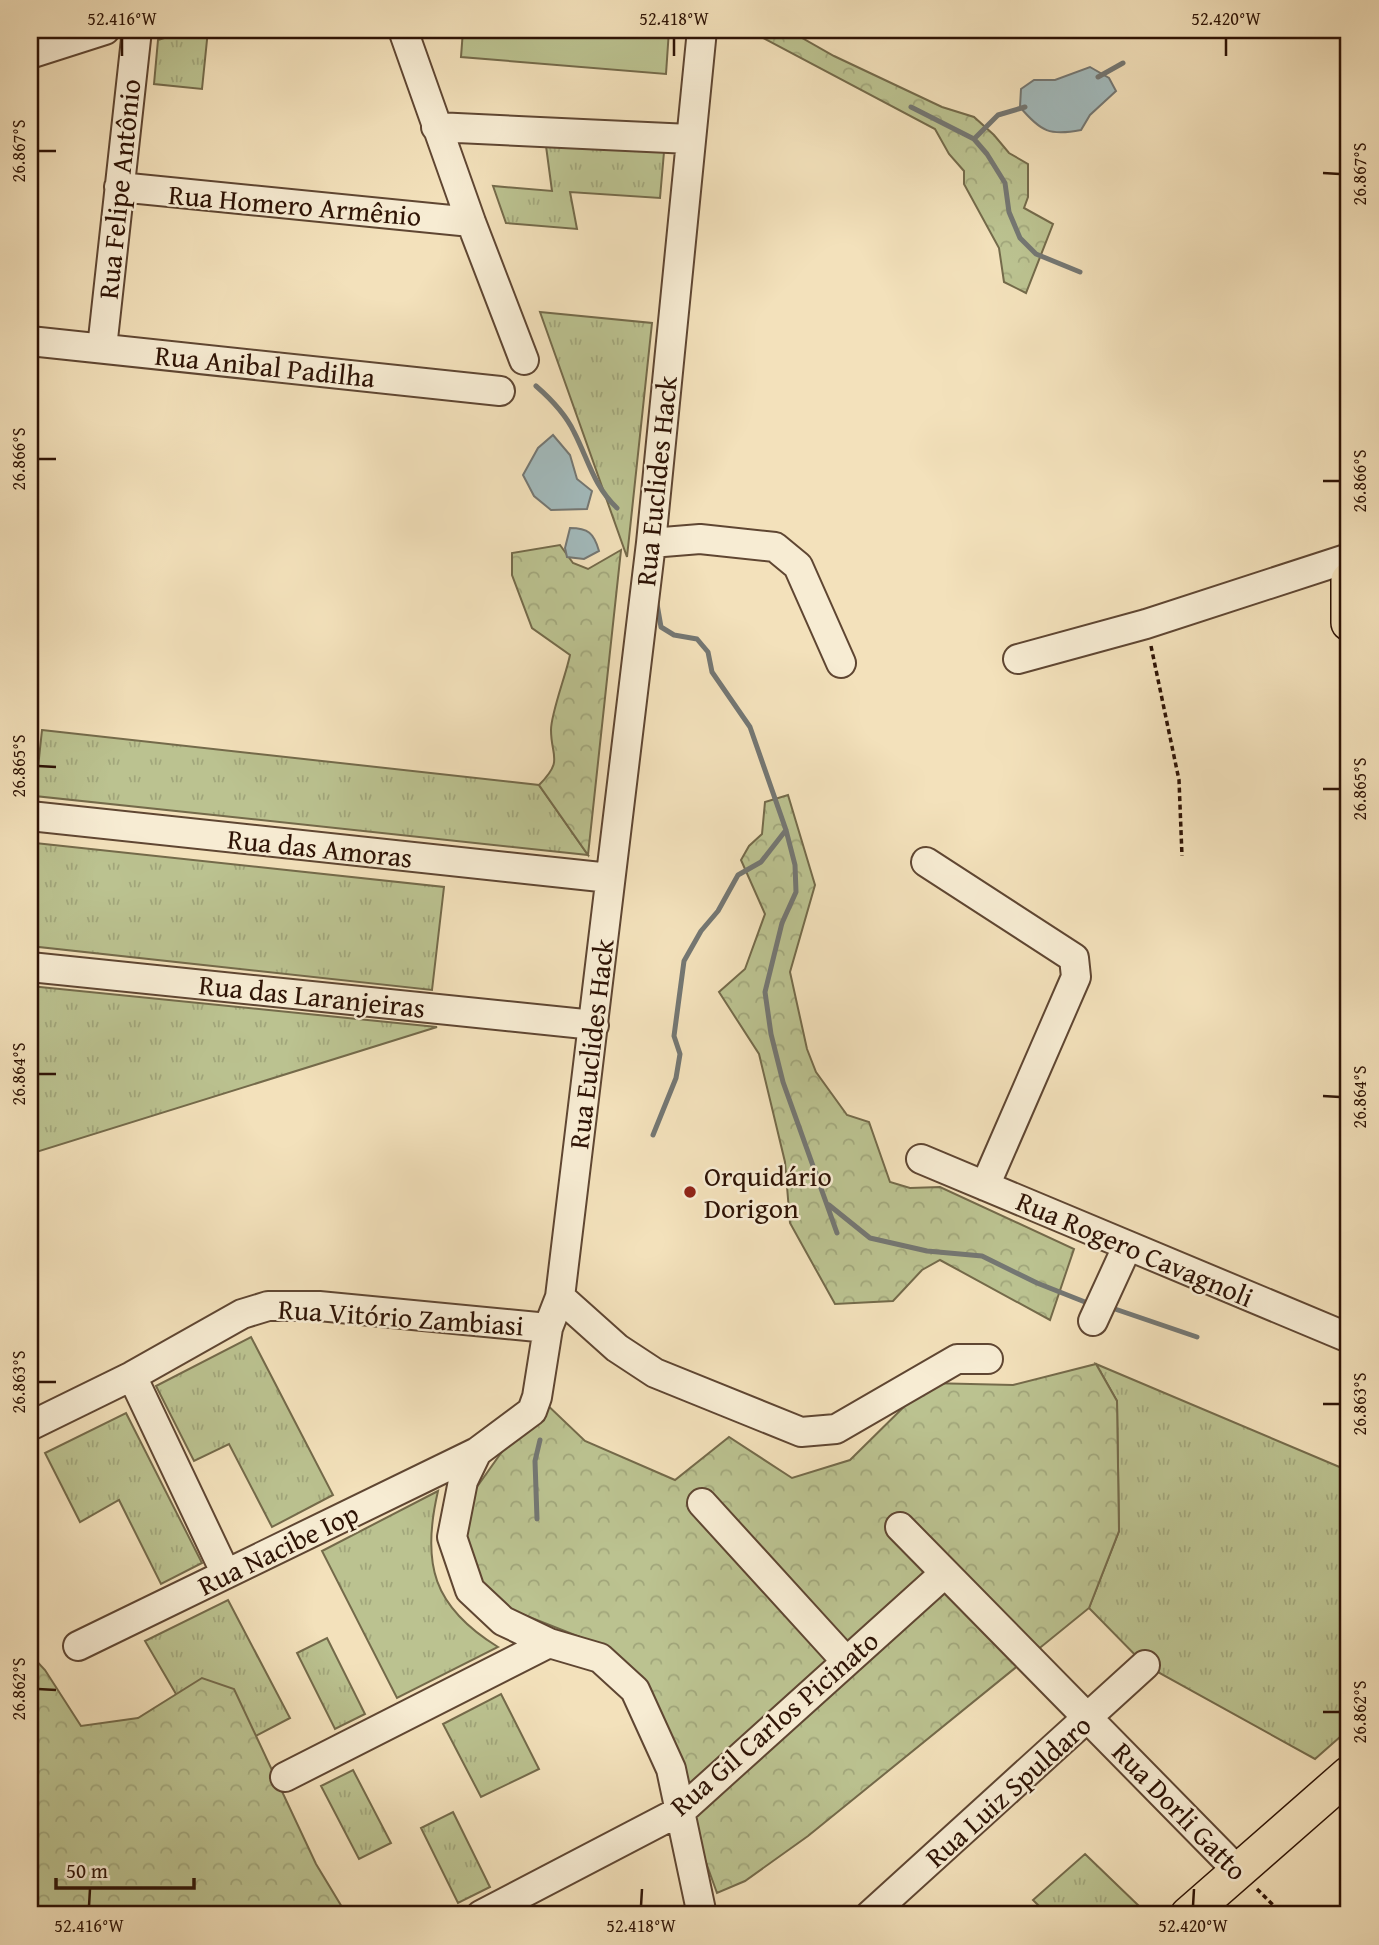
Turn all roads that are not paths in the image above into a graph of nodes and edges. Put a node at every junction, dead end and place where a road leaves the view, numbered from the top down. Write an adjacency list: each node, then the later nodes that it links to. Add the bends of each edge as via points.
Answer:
1 (105, 30): 5 (street)
2 (136, 30): 8 (street, Rua Felipe Antônio)
3 (403, 30): 6 (street)
4 (702, 30): 7 (street, Rua Euclides Hack)
5 (30, 54)
6 (436, 127): 7 (street); 9 (street)
7 (690, 139): 14 (street, Rua Euclides Hack)
8 (119, 187): 9 (street, Rua Homero Armênio); 11 (street, Rua Felipe Antônio)
9 (471, 222): 12 (street)
10 (30, 341): 11 (street, Rua Anibal Padilha)
11 (102, 348): 13 (street, Rua Anibal Padilha)
12 (524, 360)
13 (500, 391)
14 (651, 543): 19 (street, via 700,539 775,547 798,566); 22 (street, Rua Euclides Hack)
15 (1349, 558): 18 (street, via 1146,624)
16 (1349, 580): 17 (main road)
17 (1349, 623)
18 (1018, 659)
19 (841, 663)
20 (30, 816): 22 (street, Rua das Amoras)
21 (926, 862): 26 (street, via 1074,958 1076,977)
22 (610, 878): 24 (street, Rua Euclides Hack)
23 (30, 967): 24 (street, Rua das Laranjeiras)
24 (594, 1025): 28 (street, Rua Euclides Hack)
25 (921, 1159): 26 (street, Rua Rogero Cavagnoli)
26 (985, 1186): 27 (street, Rua Rogero Cavagnoli)
27 (1127, 1247): 29 (street); 31 (street, Rua Rogero Cavagnoli)
28 (560, 1297): 30 (street, Rua Euclides Hack); 32 (street, via 617,1348 655,1373 801,1432 836,1429 957,1359)
29 (1093, 1321)
30 (548, 1328): 33 (street, Rua Vitório Zambiasi, via 319,1306 268,1306 242,1314); 35 (street, Rua Euclides Hack, via 532,1411)
31 (1349, 1338)
32 (988, 1359)
33 (132, 1376): 34 (street, Rua Vitório Zambiasi); 39 (street)
34 (30, 1426)
35 (477, 1452): 39 (street, Rua Nacibe Iop); 40 (street, Rua Euclides Hack, via 455,1512 452,1537 460,1565 470,1590 503,1621)
36 (702, 1503): 42 (street)
37 (900, 1527): 38 (street, Rua Dorli Gatto)
38 (945, 1573): 42 (street, Rua Gil Carlos Picinato); 44 (street, Rua Dorli Gatto)
39 (226, 1574): 41 (street, Rua Nacibe Iop)
40 (549, 1643): 46 (street); 47 (street, Rua Euclides Hack, via 600,1658 635,1690 671,1769)
41 (78, 1646)
42 (846, 1661): 47 (street, Rua Gil Carlos Picinato)
43 (1145, 1665): 44 (street, Rua Luiz Spuldaro)
44 (1089, 1717): 48 (street, Rua Dorli Gatto); 51 (street, Rua Luiz Spuldaro)
45 (1349, 1774): 48 (main road)
46 (285, 1777)
47 (682, 1810): 49 (street, Rua Gil Carlos Picinato); 50 (street, Rua Euclides Hack)
48 (1238, 1871): 52 (main road)
49 (481, 1915)
50 (702, 1915)
51 (872, 1915)
52 (1188, 1915)

